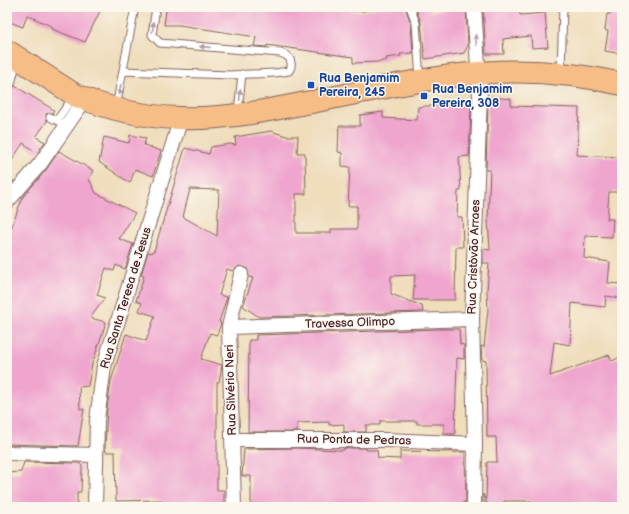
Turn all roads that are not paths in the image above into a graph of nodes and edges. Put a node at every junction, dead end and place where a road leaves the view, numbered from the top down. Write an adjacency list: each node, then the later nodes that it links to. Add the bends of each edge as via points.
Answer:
1 (135, 7): 7 (lane)
2 (156, 7): 9 (lane, one-way to 2, via 284,72 289,70 291,59 285,54 160,43 152,35)
3 (410, 7): 11 (lane, via 416,23)
4 (474, 7): 8 (street, Rua Cristóvão Arraes, one-way to 4)
5 (563, 7): 10 (lane)
6 (12, 54): 12 (lane); 14 (main road)
7 (123, 71): 9 (lane); 15 (lane, one-way to 15)
8 (479, 73): 10 (main road); 11 (main road); 22 (street, Rua Cristóvão Arraes)
9 (242, 74): 16 (lane, one-way to 9)
10 (560, 74): 13 (main road)
11 (420, 81): 16 (main road)
12 (11, 84)
13 (622, 84)
14 (80, 97): 15 (main road); 19 (street)
15 (116, 109): 18 (main road, via 159,117)
16 (238, 115): 18 (main road)
17 (50, 117): 19 (lane)
18 (182, 118): 27 (street, Rua Santa Teresa de Jesus, via 104,366 97,420)
19 (62, 123): 20 (street, via 40,164)
20 (7, 202)
21 (241, 274): 23 (street, Rua Silvério Neri)
22 (472, 319): 23 (street, Travessa Olimpo); 25 (street, Rua Cristóvão Arraes)
23 (229, 328): 24 (street, Rua Silvério Neri)
24 (232, 440): 25 (street, Rua Ponta de Pedras, via 387,440); 29 (street, Rua Silvério Neri)
25 (475, 444): 30 (street, Rua Cristóvão Arraes)
26 (7, 453): 27 (street)
27 (96, 455): 28 (street, Rua Santa Teresa de Jesus)
28 (95, 507)
29 (234, 507)
30 (474, 507)

